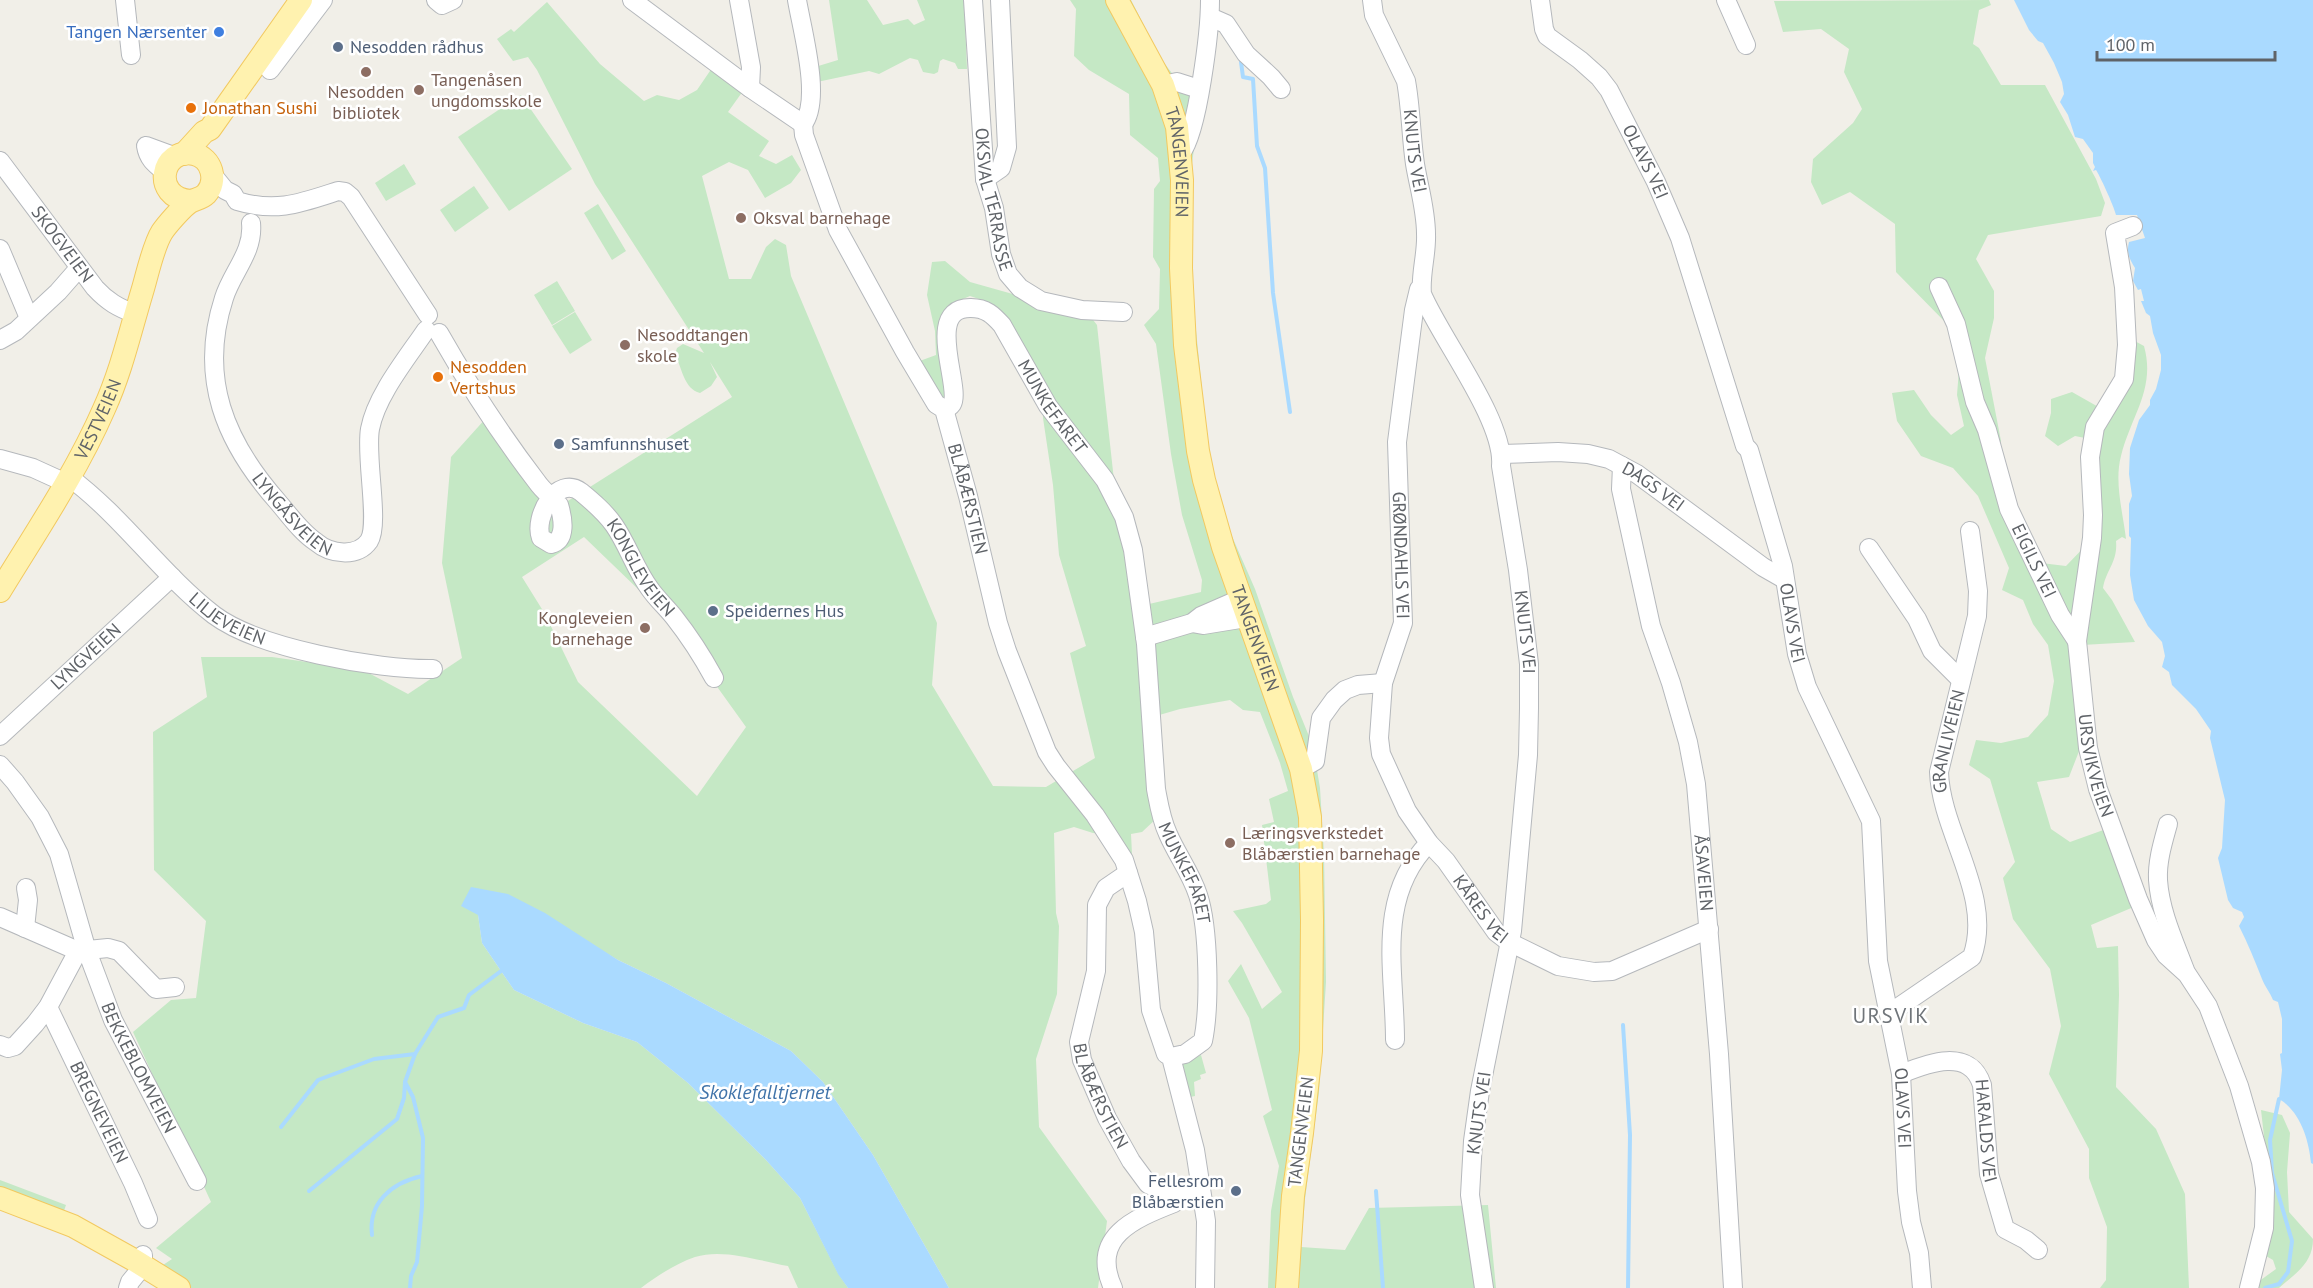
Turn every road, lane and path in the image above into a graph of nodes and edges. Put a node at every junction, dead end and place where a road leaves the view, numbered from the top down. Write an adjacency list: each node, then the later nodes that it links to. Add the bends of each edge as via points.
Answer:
1 (125, 0): 17 (street)
2 (301, 0): 24 (main road)
3 (323, 0): 18 (street)
4 (436, 0): 5 (street, via 442,4)
5 (453, 0)
6 (633, 0): 20 (street)
7 (739, 0): 20 (street, via 751,67)
8 (797, 0): 23 (street, via 811,91 811,107)
9 (973, 0): 29 (street, OKSVAL TERRASSE)
10 (1000, 0): 29 (street, via 1007,147 1001,168)
11 (1117, 0): 19 (main road, TANGENVEIEN)
12 (1372, 0): 38 (street, KNUTS VEI, via 1374,15 1408,91 1413,151 1426,217)
13 (1540, 0): 52 (street, OLAVS VEI, via 1547,36 1580,60 1609,90 1680,238 1749,450)
14 (1726, 0): 16 (street)
15 (1210, 9): 21 (street); 22 (street)
16 (1746, 45)
17 (131, 55)
18 (270, 70)
19 (1163, 84): 21 (street, via 1177,82); 25 (main road, TANGENVEIEN)
20 (750, 88): 23 (street)
21 (1199, 89): 25 (street, via 1188,142)
22 (1281, 90)
23 (803, 124): 44 (street, BLÅBÆRSTIEN, via 838,230 905,352 936,404)
24 (210, 129): 27 (main road); 28 (main road)
25 (1181, 153): 54 (main road, TANGENVEIEN, via 1183,307 1193,418 1204,480)
26 (0, 161): 36 (street, SKOGVEIEN)
27 (173, 167): 28 (main road, via 198,156); 30 (main road, via 176,198); 34 (main road, VESTVEIEN, via 160,221)
28 (210, 168): 30 (main road, via 210,188); 31 (street)
29 (985, 179): 39 (street, OKSVAL TERRASSE, via 1001,254 1013,281 1029,295 1054,305)
30 (196, 199): 31 (street, KONGLEVEIEN, via 230,204); 34 (main road, VESTVEIEN)
31 (237, 201): 42 (street, KONGLEVEIEN, via 284,207 345,192)
32 (250, 223): 42 (street, LYNGÅSVEIEN, via 252,238 225,292 216,329 214,358 219,401 233,439 256,474 303,531 321,546 350,553 363,548 369,540 374,526 369,446 373,417)
33 (2133, 226): 56 (street, URSVIKVEIEN, via 2115,233 2125,303 2125,373 2121,387 2095,427 2091,443 2094,514)
34 (162, 232): 40 (main road, VESTVEIEN)
35 (0, 249): 41 (street)
36 (79, 268): 40 (street, SKOGVEIEN, via 106,300); 41 (street)
37 (1939, 287): 56 (street, EIGILS VEI, via 1956,324 2006,501 2060,615)
38 (1421, 289): 45 (street, KNUTS VEI, via 1495,428); 60 (street, GRØNDAHLS VEI, via 1414,310 1397,442 1403,623)
39 (1122, 312)
40 (136, 314): 48 (main road, VESTVEIEN, via 104,411)
41 (29, 318): 43 (street)
42 (431, 326): 58 (street, KONGLEVEIEN, via 550,498 564,488 574,488 602,510 650,589 699,651)
43 (0, 340)
44 (944, 410): 55 (street, MUNKEFARET, via 953,400 946,348 951,320 961,309 985,310 1002,325 1048,406 1115,496 1133,550); 66 (street, BLÅBÆRSTIEN, via 989,590 1019,682 1047,752 1095,815)
45 (1502, 454): 47 (street, DAGS VEI, via 1588,454); 71 (street, KNUTS VEI, via 1528,664 1529,708)
46 (0, 459): 48 (street, LILJEVEIEN)
47 (1622, 466): 52 (street, DAGS VEI); 70 (street, ÅSAVEIEN, via 1622,489 1651,626 1692,757)
48 (67, 480): 51 (street, LILJEVEIEN, via 97,500); 53 (main road, VESTVEIEN)
49 (1970, 531): 59 (street, GRANLIVEIEN, via 1978,591 1977,616)
50 (1869, 548): 59 (street, via 1917,619 1932,651)
51 (172, 577): 57 (street, LILJEVEIEN, via 213,614 253,636 352,661); 61 (street, LYNGVEIEN)
52 (1784, 579): 76 (street, OLAVS VEI, via 1807,687 1871,821 1878,961)
53 (0, 591)
54 (1243, 609): 55 (street, via 1203,625 1192,623); 63 (main road, TANGENVEIEN)
55 (1145, 637): 79 (street, MUNKEFARET, via 1160,813 1198,894 1204,922 1207,994 1203,1041 1185,1054)
56 (2077, 641): 73 (street, URSVIKVEIEN, via 2088,748 2098,789 2156,940)
57 (433, 669)
58 (714, 678)
59 (1961, 680): 76 (street, GRANLIVEIEN, via 1940,764 1939,788 1977,914 1976,946 1972,957)
60 (1383, 683): 63 (street, via 1358,685 1334,700 1321,717 1316,761); 65 (street, KÅRES VEI, via 1381,754 1407,811)
61 (0, 736)
62 (0, 765): 72 (street, BEKKEBLOMVEIEN, via 40,817 59,854)
63 (1301, 770): 92 (main road, TANGENVEIEN, via 1312,837 1311,1051 1293,1197)
64 (2168, 824): 73 (street, via 2158,865 2160,901)
65 (1429, 843): 71 (street, KÅRES VEI, via 1496,932); 77 (street, via 1405,874 1393,919)
66 (1128, 873): 79 (street, BLÅBÆRSTIEN, via 1144,932 1150,1010 1166,1054); 84 (street, BLÅBÆRSTIEN, via 1106,888 1097,905 1096,971 1079,1042 1082,1060 1107,1118 1131,1161 1148,1184)
67 (26, 888): 69 (street)
68 (0, 917): 69 (street)
69 (25, 928): 72 (street)
70 (1709, 929): 71 (street, KÅRES VEI, via 1612,971 1558,966); 94 (street, ÅSAVEIEN)
71 (1509, 942): 93 (street, KNUTS VEI, via 1473,1141 1470,1195)
72 (83, 951): 74 (street, via 119,951 156,989); 75 (street); 81 (street, BEKKEBLOMVEIEN, via 113,1020)
73 (2187, 974): 96 (street, URSVIKVEIEN, via 2219,1031 2240,1086 2261,1162 2264,1228)
74 (175, 987)
75 (48, 1007): 78 (street, via 15,1046); 85 (street, BREGNEVEIEN)
76 (1890, 1013): 80 (street, OLAVS VEI)
77 (1395, 1040)
78 (0, 1045)
79 (1171, 1057): 82 (street, BLÅBÆRSTIEN, via 1195,1150)
80 (1901, 1074): 86 (street, HARALDS VEI, via 1936,1061 1952,1060 1964,1064 1979,1077 1989,1174 2005,1229); 95 (street, OLAVS VEI, via 1907,1191)
81 (197, 1181)
82 (1201, 1196): 84 (street, BLÅBÆRSTIEN); 91 (street, BLÅBÆRSTIEN, via 1207,1234)
83 (0, 1198): 87 (main road, via 73,1226)
84 (1178, 1198): 90 (street, BLÅBÆRSTIEN, via 1131,1224 1110,1241 1105,1263)
85 (148, 1219)
86 (2038, 1250)
87 (136, 1270): 88 (main road); 89 (main road)
88 (179, 1288)
89 (194, 1288)
90 (1113, 1288)
91 (1205, 1288)
92 (1287, 1288)
93 (1484, 1288)
94 (1733, 1288)
95 (1922, 1288)
96 (2249, 1288)

